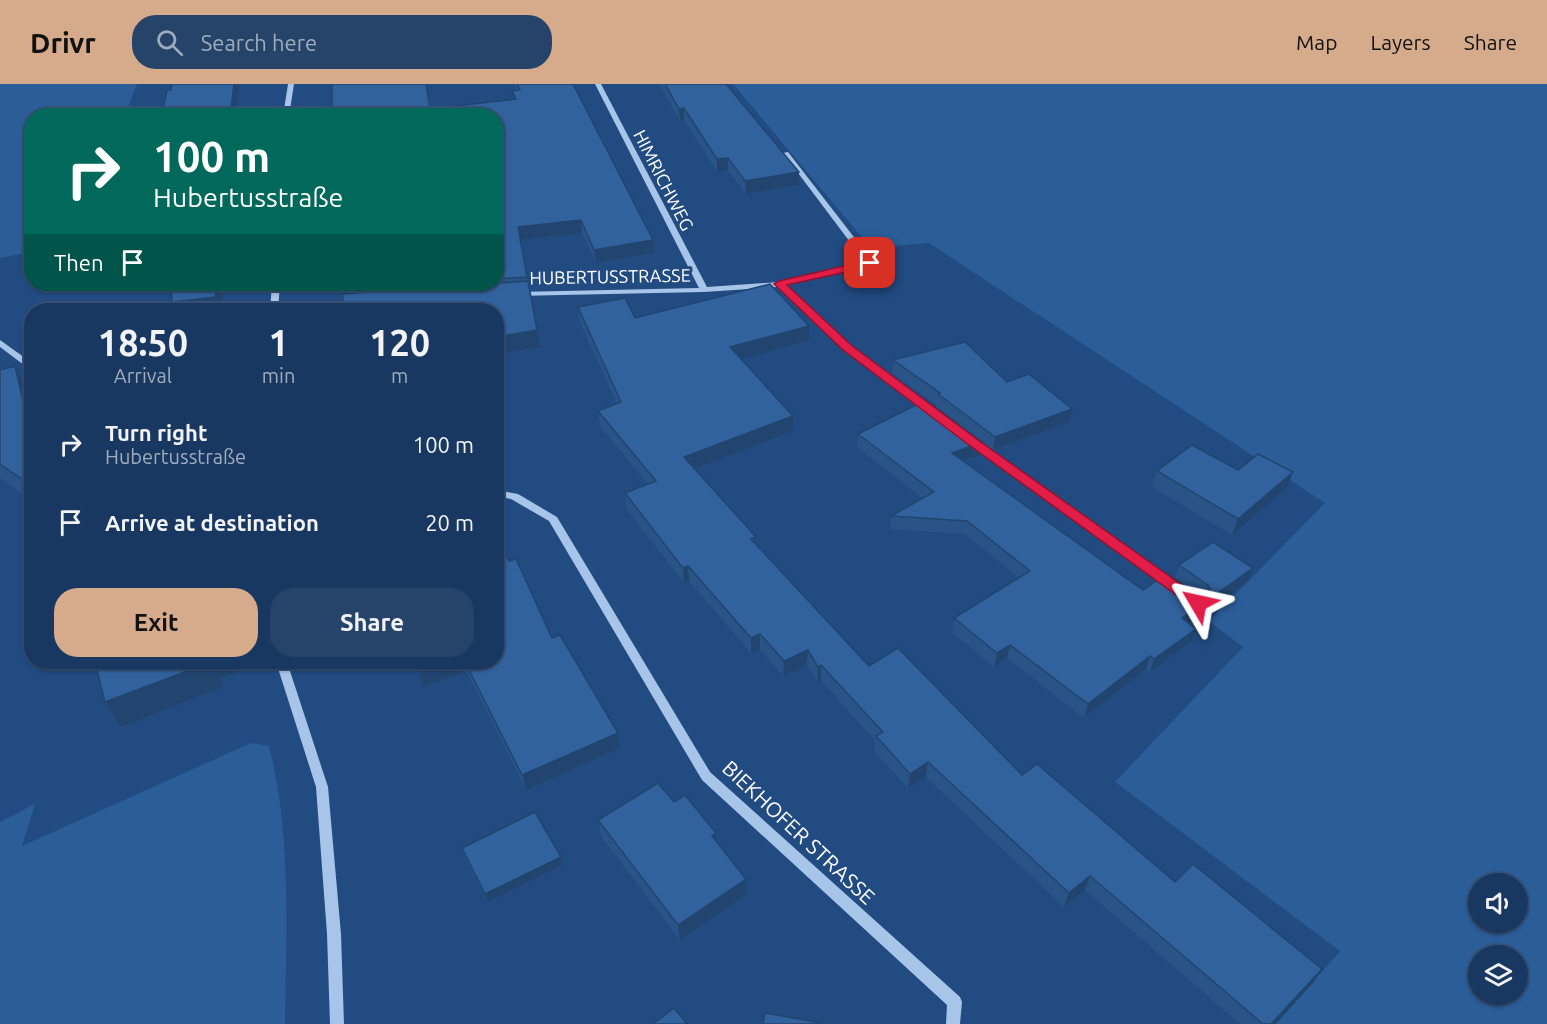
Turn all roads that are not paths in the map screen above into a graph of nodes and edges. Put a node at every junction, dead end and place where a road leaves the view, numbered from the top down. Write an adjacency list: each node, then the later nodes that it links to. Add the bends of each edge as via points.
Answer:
1 (291, 84): 3 (street)
2 (598, 84): 6 (street, HIMRICHWEG)
3 (287, 108)
4 (786, 153): 5 (street, HUBERTUSSTRASSE, via 870,263)
5 (779, 284): 6 (street, HUBERTUSSTRASSE); 12 (street, via 847,347)
6 (704, 290): 7 (street, HUBERTUSSTRASSE)
7 (505, 295)
8 (0, 343): 9 (street)
9 (24, 362)
10 (24, 384): 11 (street)
11 (0, 389)
12 (937, 415)
13 (964, 436): 15 (street)
14 (504, 494): 18 (street, BIEKHOFER STRASSE, via 514,496 553,519 706,776 955,1002)
15 (1179, 590)
16 (283, 669): 17 (street, via 322,787)
17 (337, 1024)
18 (953, 1024)

